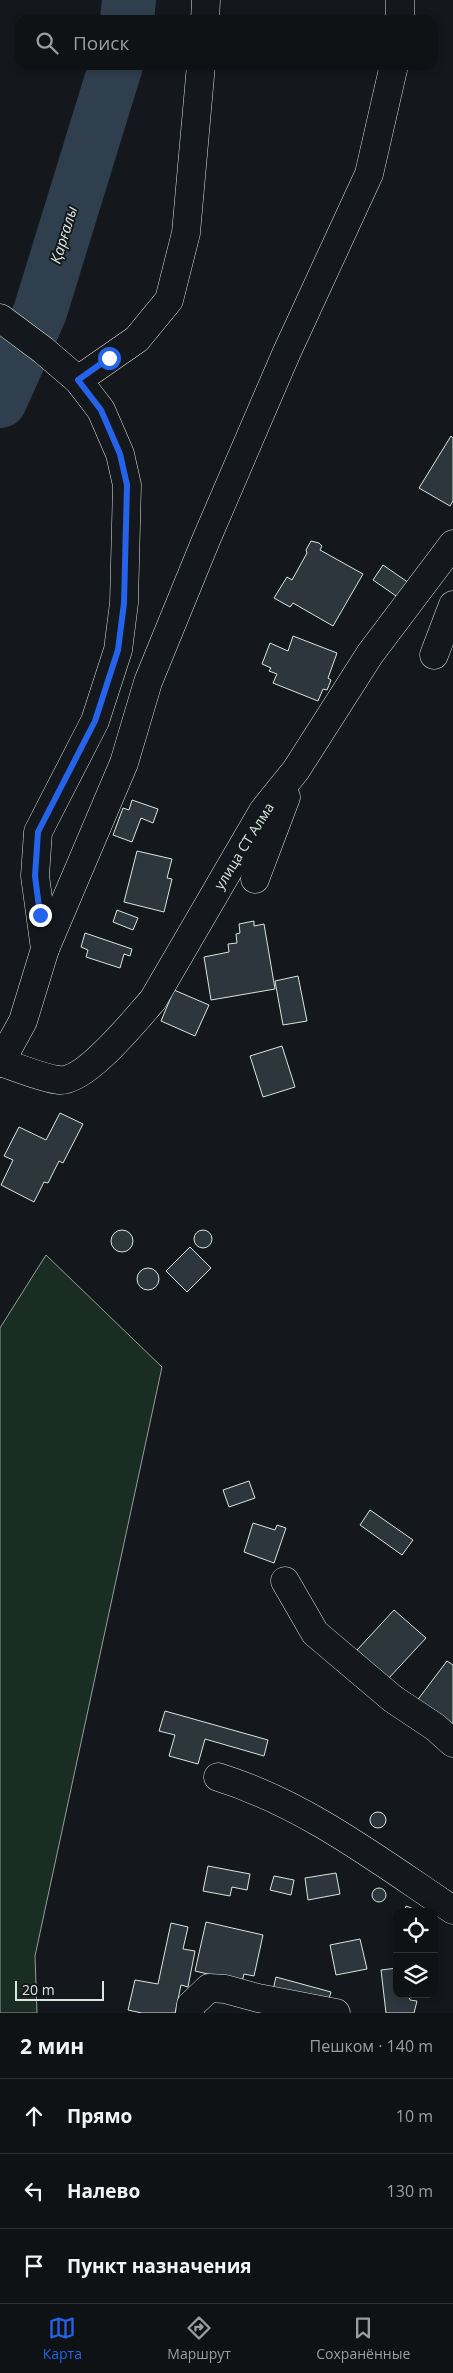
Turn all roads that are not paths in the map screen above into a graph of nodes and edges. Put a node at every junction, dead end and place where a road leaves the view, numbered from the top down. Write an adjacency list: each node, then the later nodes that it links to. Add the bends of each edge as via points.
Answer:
1 (206, 0): 3 (street)
2 (400, 0): 4 (street)
3 (205, 15)
4 (400, 15)
5 (201, 70): 8 (street, via 186,233 169,300 137,339)
6 (393, 70): 14 (street, via 369,174 286,354 206,540 148,682 124,763)
7 (3, 320): 8 (street)
8 (78, 380): 14 (street, via 101,410 120,454 127,485 124,603 118,650 95,721 38,832 35,876)
9 (453, 544): 12 (street, улица СТ Алма, via 370,654)
10 (453, 605): 11 (street)
11 (434, 655)
12 (296, 770): 13 (street); 15 (street, улица СТ Алма, via 263,812 153,1000 101,1057 73,1078 60,1080)
13 (255, 879)
14 (45, 949): 15 (street, via 23,1021)
15 (0, 1063)
16 (285, 1581): 17 (street, via 316,1633 393,1699)
17 (453, 1743)
18 (218, 1778): 19 (street, via 252,1788 313,1817)
19 (453, 1910)
20 (190, 2013): 21 (street, via 191,2005 209,1988)
21 (336, 2013)

